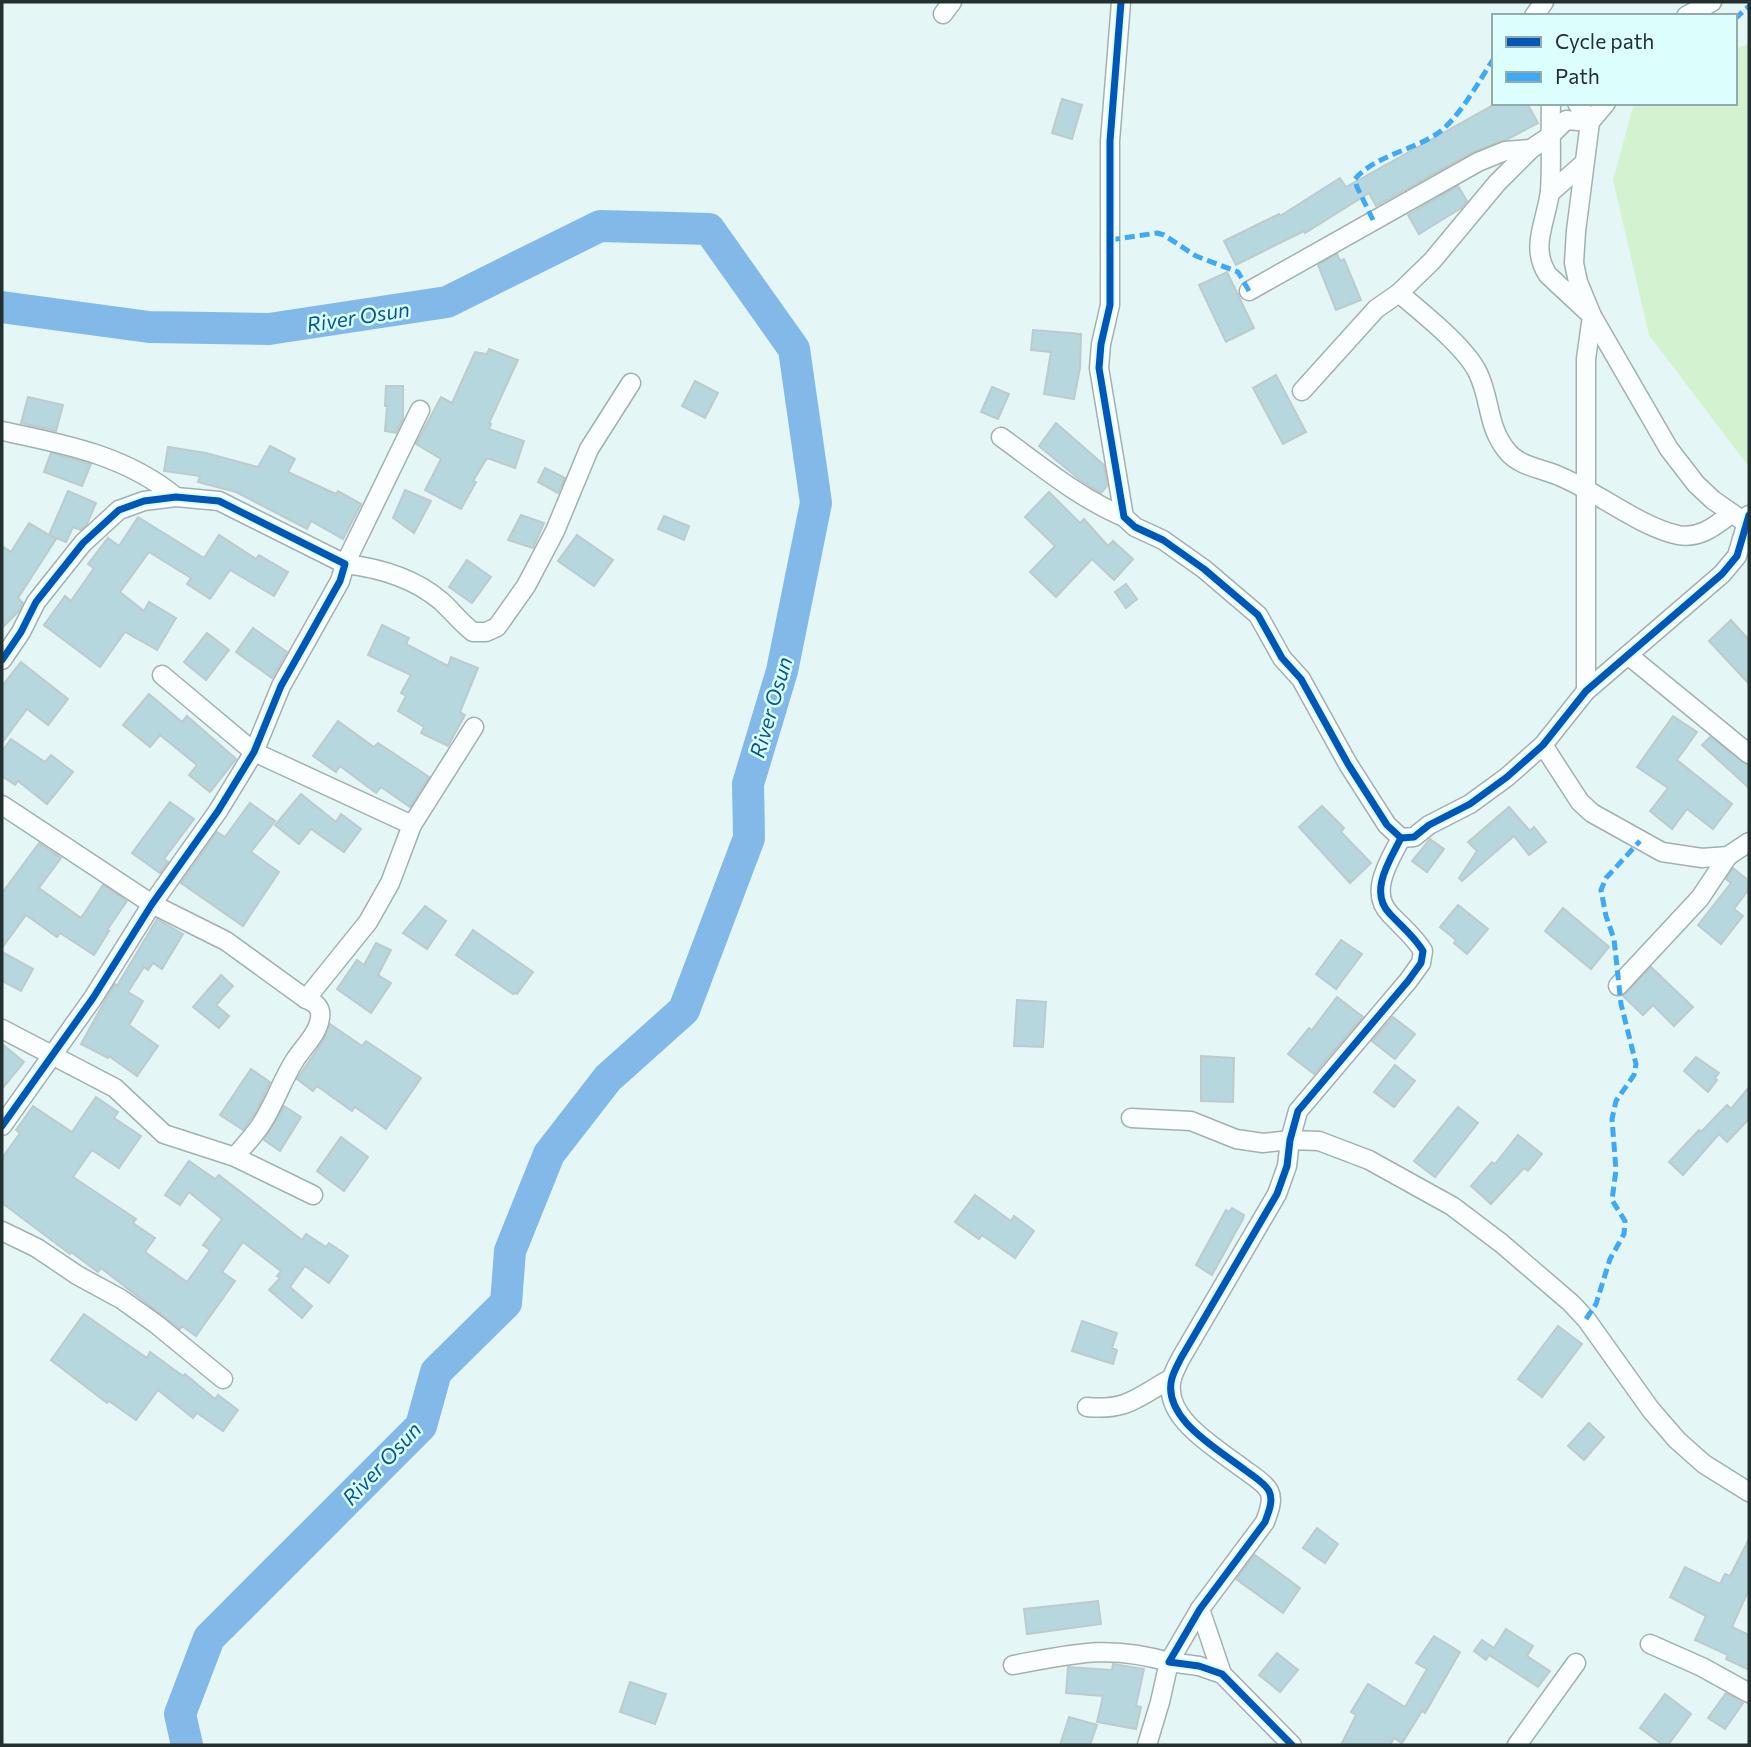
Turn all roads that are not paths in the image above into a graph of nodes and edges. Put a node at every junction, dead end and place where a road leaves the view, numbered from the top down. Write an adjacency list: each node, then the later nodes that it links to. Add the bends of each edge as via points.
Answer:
1 (1121, 2): 22 (street, via 1110,141 1110,304 1099,368)
2 (1712, 2): 3 (street)
3 (1690, 14)
4 (1551, 105): 8 (street)
5 (1578, 105): 7 (street)
6 (1604, 105): 7 (street)
7 (1590, 122): 8 (street, via 1566,121); 10 (street)
8 (1550, 136): 9 (street); 11 (street)
9 (1531, 149): 12 (street, via 1506,150 1478,162); 13 (street)
10 (1584, 163): 11 (street); 14 (street, via 1574,263)
11 (1550, 193): 14 (street, via 1541,228 1542,266)
12 (1249, 290)
13 (1399, 293): 16 (street, via 1376,309); 20 (street, via 1477,371 1494,436 1509,454 1526,466)
14 (1592, 316): 20 (street, via 1586,359); 23 (street, via 1669,449 1696,484)
15 (631, 383): 24 (street, via 589,449 526,586 497,626 472,632 441,601 408,580 372,567)
16 (1302, 391)
17 (420, 410): 24 (street)
18 (2, 431): 21 (street, via 86,449 156,481)
19 (1001, 437): 22 (street, via 1082,496)
20 (1586, 488): 23 (street, via 1679,535 1696,535); 28 (street)
21 (176, 497): 24 (street, via 219,501); 26 (street, via 144,500 119,510 92,535 36,602)
22 (1124, 517): 35 (street, via 1204,569 1258,615 1282,658 1301,679 1348,764)
23 (1744, 519): 25 (street, via 1743,541 1722,574)
24 (345, 564): 31 (street, via 281,686)
25 (1628, 655): 28 (street); 32 (street)
26 (2, 660)
27 (162, 676): 31 (street)
28 (1586, 691): 30 (street)
29 (474, 727): 34 (street)
30 (1543, 745): 35 (street, via 1470,804 1414,837); 37 (street, via 1580,802 1603,820 1662,852 1702,858)
31 (254, 752): 34 (street); 38 (street)
32 (1749, 754)
33 (2, 805): 38 (street)
34 (412, 825): 40 (street, via 390,883 368,922)
35 (1401, 838): 45 (street, via 1382,875 1381,897 1387,911 1416,938 1423,951 1421,963 1298,1111)
36 (1749, 842): 37 (street)
37 (1728, 856): 39 (street, via 1700,898)
38 (152, 904): 40 (street, via 226,941); 42 (street)
39 (1618, 986)
40 (306, 999): 46 (street, via 320,1010 320,1020 260,1127)
41 (2, 1029): 42 (street)
42 (51, 1056): 44 (street); 46 (street, via 115,1087 164,1134)
43 (1131, 1118): 45 (street, via 1191,1121 1236,1139 1263,1143)
44 (2, 1126)
45 (1290, 1140): 49 (street, via 1277,1194); 52 (street, via 1319,1141 1369,1160 1452,1206 1501,1243 1586,1319 1677,1440 1704,1464)
46 (235, 1157): 47 (street)
47 (313, 1195)
48 (2, 1230): 50 (street, via 121,1299)
49 (1172, 1378): 51 (street, via 1136,1401); 53 (street, via 1174,1406 1185,1423 1269,1492 1271,1507 1265,1522)
50 (223, 1379)
51 (1087, 1407)
52 (1749, 1492)
53 (1200, 1609): 55 (street); 58 (street)
54 (1650, 1644): 59 (street)
55 (1169, 1662): 57 (street, via 1112,1650); 58 (street); 61 (street)
56 (1576, 1663): 62 (street)
57 (1013, 1665)
58 (1222, 1674): 60 (street)
59 (1749, 1693)
60 (1282, 1742)
61 (1147, 1745)
62 (1517, 1745)

